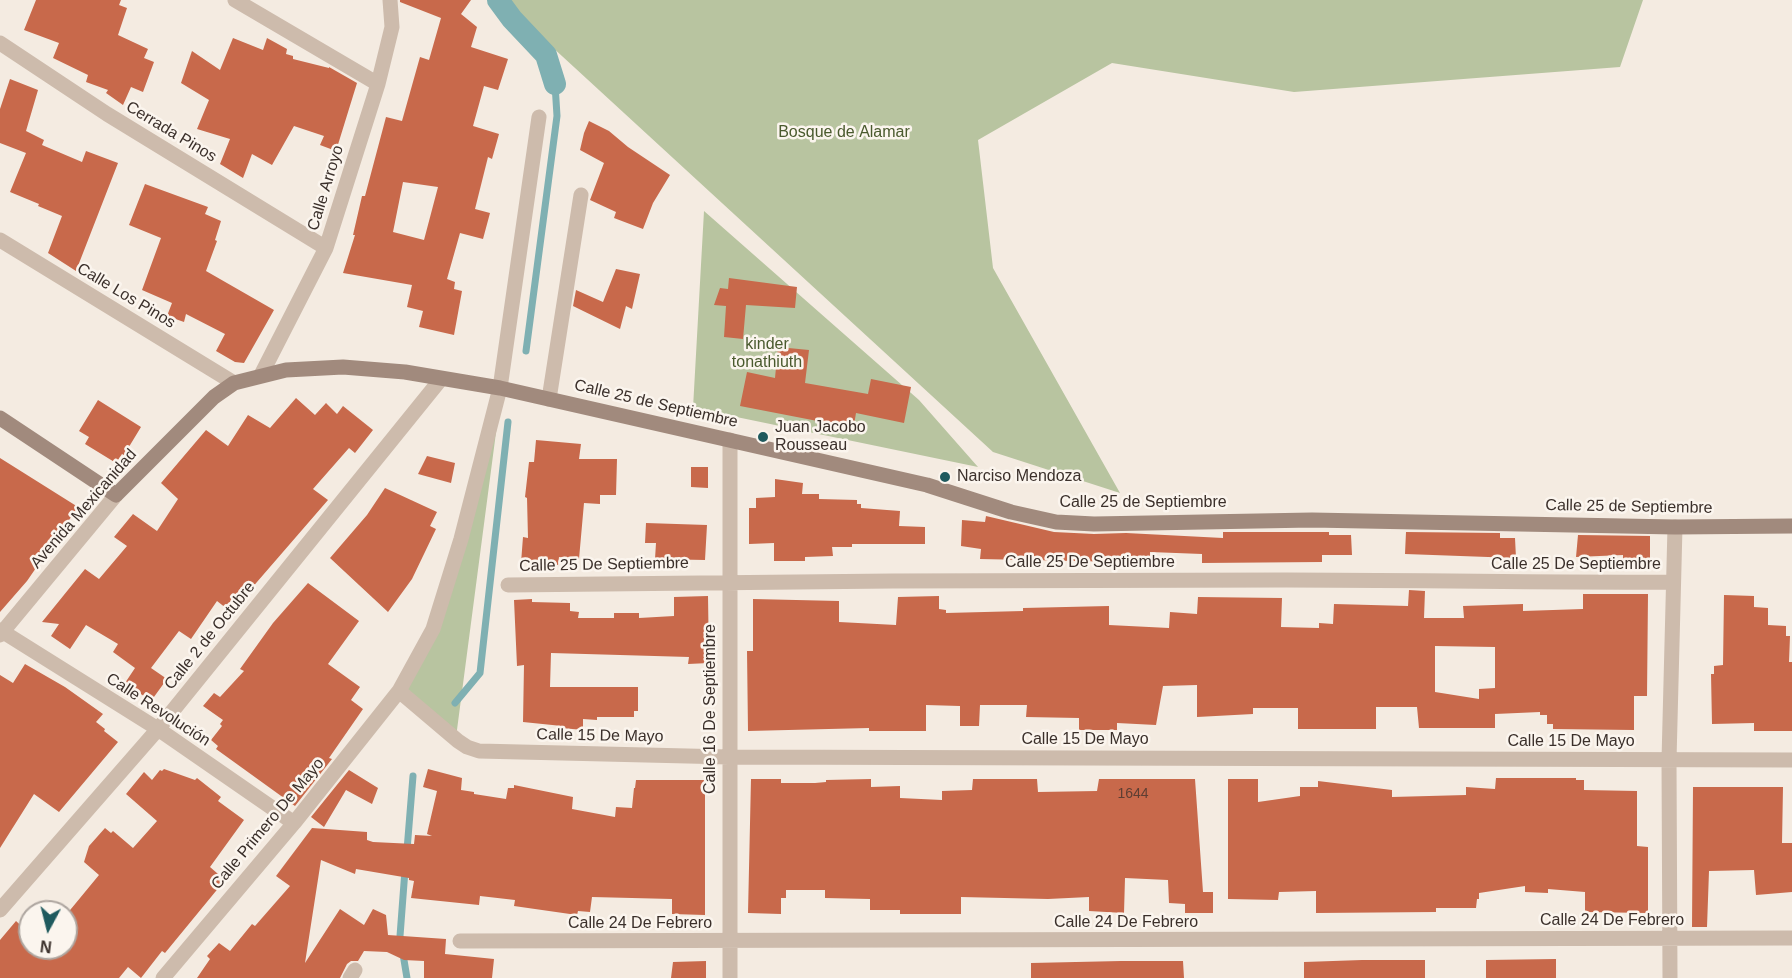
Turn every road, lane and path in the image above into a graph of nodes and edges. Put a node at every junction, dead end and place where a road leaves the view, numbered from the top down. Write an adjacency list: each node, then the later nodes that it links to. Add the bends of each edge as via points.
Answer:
1 (235, 0): 4 (street)
2 (390, 0): 4 (street, Calle Arroyo, via 392,27)
3 (0, 43): 8 (street, Cerrada Pinos, via 107,114)
4 (378, 84): 8 (street, Calle Arroyo)
5 (539, 117): 12 (street)
6 (580, 195): 13 (street)
7 (0, 240): 11 (street, Calle Los Pinos)
8 (326, 248): 9 (street, Calle Arroyo)
9 (261, 375): 10 (main road, Calle 25 de Septiembre, via 343,367); 11 (main road, Avenida Mexicanidad)
10 (441, 379): 12 (main road, Calle 25 de Septiembre); 24 (street, Calle 2 de Octubre)
11 (234, 382): 16 (main road, Avenida Mexicanidad)
12 (500, 388): 13 (main road, Calle 25 de Septiembre); 23 (street, via 433,629)
13 (549, 399): 15 (main road, Calle 25 de Septiembre)
14 (0, 418): 16 (main road)
15 (730, 440): 17 (main road, Calle 25 de Septiembre, via 927,485 1011,512 1077,524 1312,520); 19 (street, Calle 16 De Septiembre)
16 (116, 495): 22 (street, Avenida Mexicanidad)
17 (1675, 526): 18 (main road, Calle 25 de Septiembre); 20 (street)
18 (1792, 526)
19 (730, 581): 20 (street, Calle 25 De Septiembre); 21 (street, Calle 25 De Septiembre); 25 (street, Calle 16 De Septiembre)
20 (1672, 582): 26 (street)
21 (508, 585)
22 (1, 632): 24 (street, Calle Revolución)
23 (399, 691): 25 (street, Calle 15 De Mayo, via 458,741 480,751); 28 (street, Calle Primero De Mayo)
24 (158, 729): 28 (street, Calle Revolución); 29 (street, Calle 2 de Octubre)
25 (729, 757): 26 (street, Calle 15 De Mayo); 33 (street, Calle 16 De Septiembre)
26 (1669, 760): 27 (street, Calle 15 De Mayo); 31 (street)
27 (1792, 760)
28 (294, 823): 34 (street, Calle Primero De Mayo)
29 (0, 910)
30 (1792, 938): 31 (street, Calle 24 De Febrero)
31 (1670, 939): 33 (street, Calle 24 De Febrero); 36 (street)
32 (460, 941): 33 (street, Calle 24 De Febrero)
33 (730, 942): 35 (street, Calle 16 De Septiembre)
34 (163, 978)
35 (730, 978)
36 (1670, 978)

